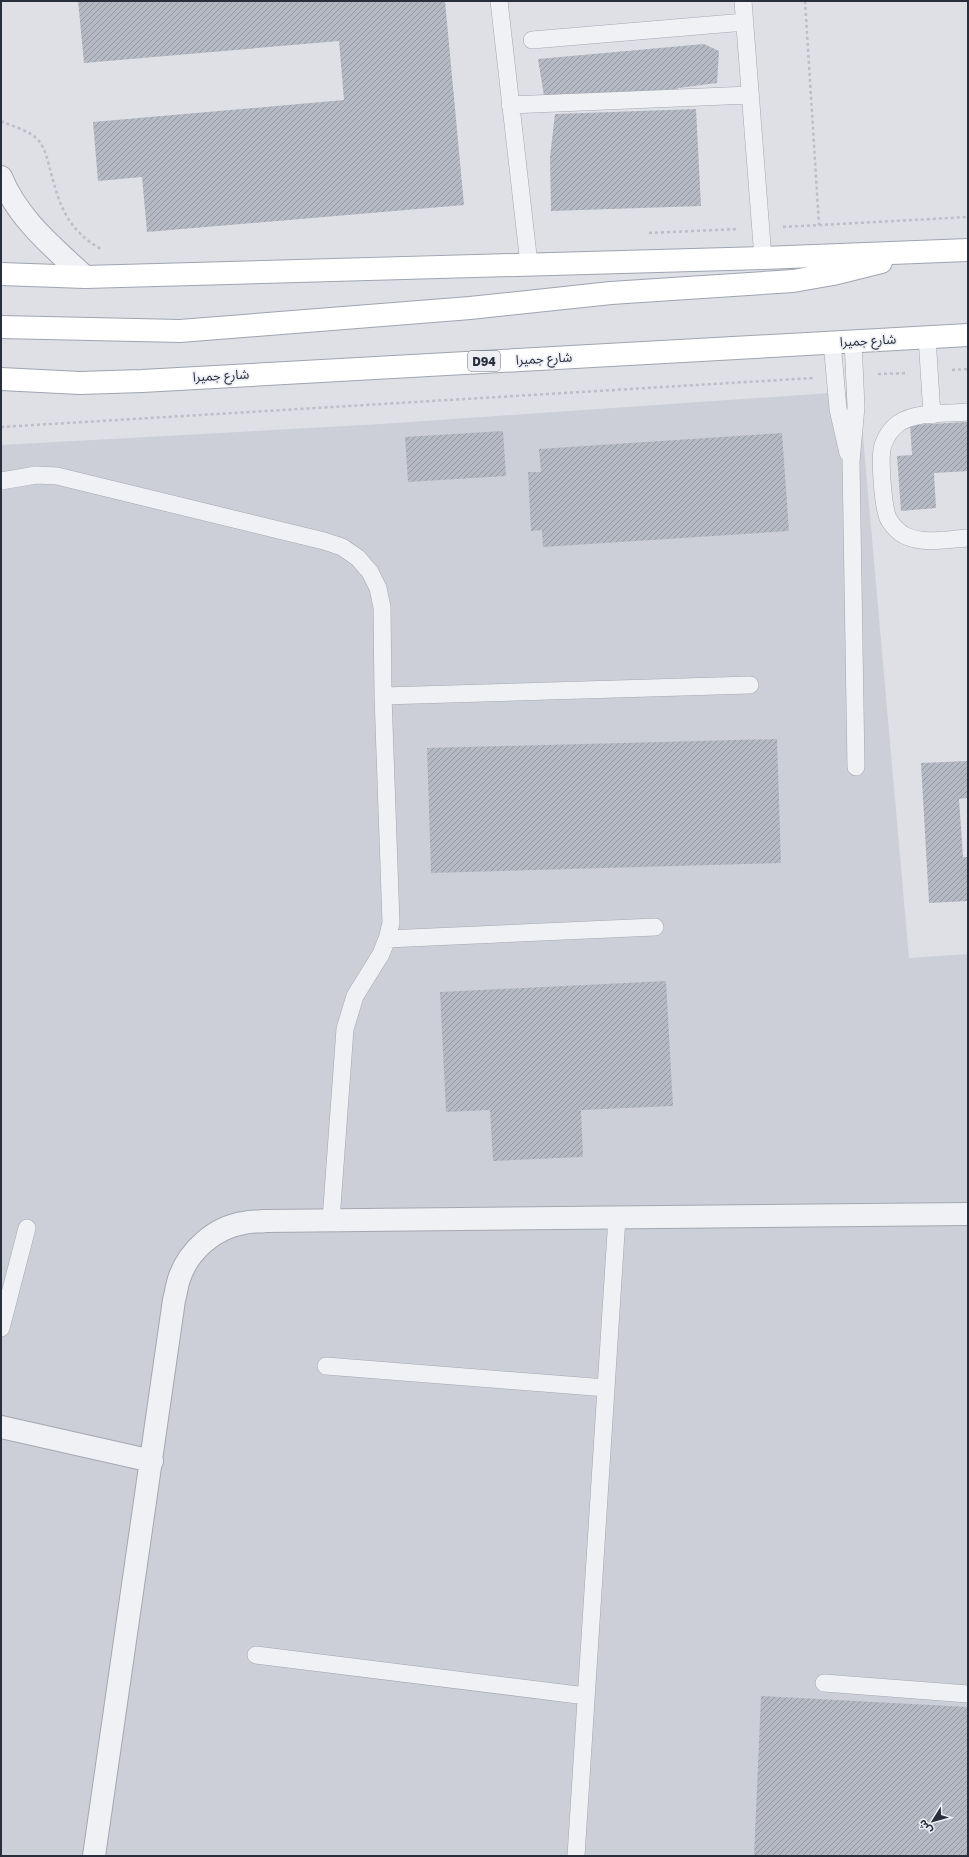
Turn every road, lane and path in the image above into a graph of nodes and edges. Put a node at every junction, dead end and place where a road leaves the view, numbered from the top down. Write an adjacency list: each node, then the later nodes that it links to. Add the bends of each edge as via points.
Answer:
1 (499, 1): 7 (lane)
2 (743, 1): 4 (lane)
3 (805, 1): 11 (path)
4 (745, 22): 5 (lane); 6 (lane)
5 (532, 40)
6 (750, 95): 7 (lane); 12 (lane)
7 (510, 105): 18 (lane)
8 (1, 121): 15 (path, via 29,133 38,140 44,150 59,203 72,225 90,243)
9 (1, 177): 20 (street, via 26,220)
10 (968, 217): 11 (path)
11 (819, 225): 12 (path)
12 (760, 229): 13 (path); 17 (lane)
13 (643, 233)
14 (968, 250): 16 (main road)
15 (106, 252)
16 (911, 252): 17 (main road); 21 (main road, via 840,273 793,281 611,293 462,309 180,331)
17 (763, 258): 18 (main road)
18 (529, 264): 20 (main road)
19 (1, 274): 20 (main road)
20 (85, 277)
21 (1, 327)
22 (968, 335): 23 (main road, شارع جميرا / D94)
23 (927, 337): 24 (main road, شارع جميرا / D94); 25 (lane)
24 (842, 342): 26 (lane); 27 (lane); 28 (main road, شارع جميرا / D94, via 142,381 80,383)
25 (929, 371): 26 (path); 30 (lane)
26 (855, 376): 32 (lane, via 856,407)
27 (835, 377): 31 (path); 32 (lane, via 838,409)
28 (1, 379)
29 (968, 412): 30 (lane)
30 (932, 415): 34 (lane, via 908,418 892,429 887,437 881,455 885,509 896,529 915,539)
31 (1, 427)
32 (851, 461): 37 (lane)
33 (1, 481): 36 (lane, via 36,474 57,476 342,547 358,558 370,572 378,588 382,607)
34 (968, 538)
35 (750, 686): 36 (lane)
36 (383, 696): 39 (lane, via 391,923)
37 (856, 767)
38 (655, 927): 39 (lane)
39 (387, 939): 42 (lane, via 381,954 355,996 345,1029)
40 (968, 1214): 41 (street)
41 (617, 1218): 42 (street); 46 (lane)
42 (331, 1220): 48 (street, via 243,1222 222,1230 204,1241 189,1258 179,1278 174,1300)
43 (28, 1228): 44 (lane)
44 (1, 1328)
45 (326, 1366): 46 (lane)
46 (606, 1388): 52 (lane)
47 (1, 1427): 48 (street)
48 (152, 1462): 53 (street)
49 (256, 1655): 52 (lane)
50 (824, 1683): 51 (lane)
51 (968, 1694)
52 (586, 1696): 54 (lane)
53 (94, 1856)
54 (576, 1856)

